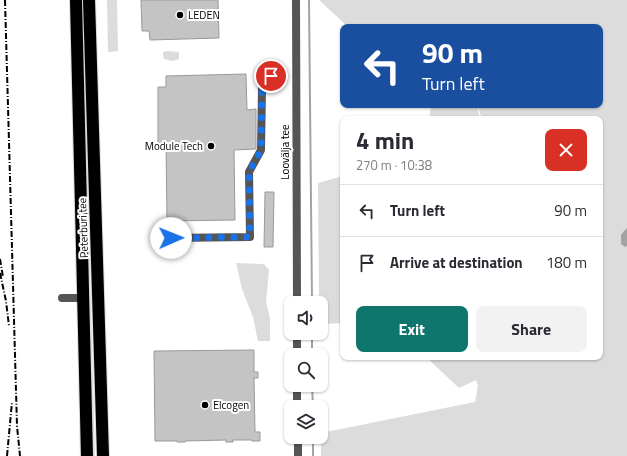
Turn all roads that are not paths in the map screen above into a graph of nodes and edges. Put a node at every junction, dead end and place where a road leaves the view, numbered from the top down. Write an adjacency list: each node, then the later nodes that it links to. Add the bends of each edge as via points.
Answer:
1 (76, 0): 8 (highway, Peterburi tee)
2 (89, 0): 11 (highway, Peterburi tee)
3 (296, 0): 6 (street, Loovälja tee)
4 (271, 76): 5 (street, via 262,88 261,150 249,172 250,237)
5 (171, 238)
6 (297, 296)
7 (62, 298): 8 (street)
8 (83, 298): 10 (highway, Peterburi tee)
9 (298, 444): 12 (street)
10 (87, 456)
11 (103, 456)
12 (298, 456)

